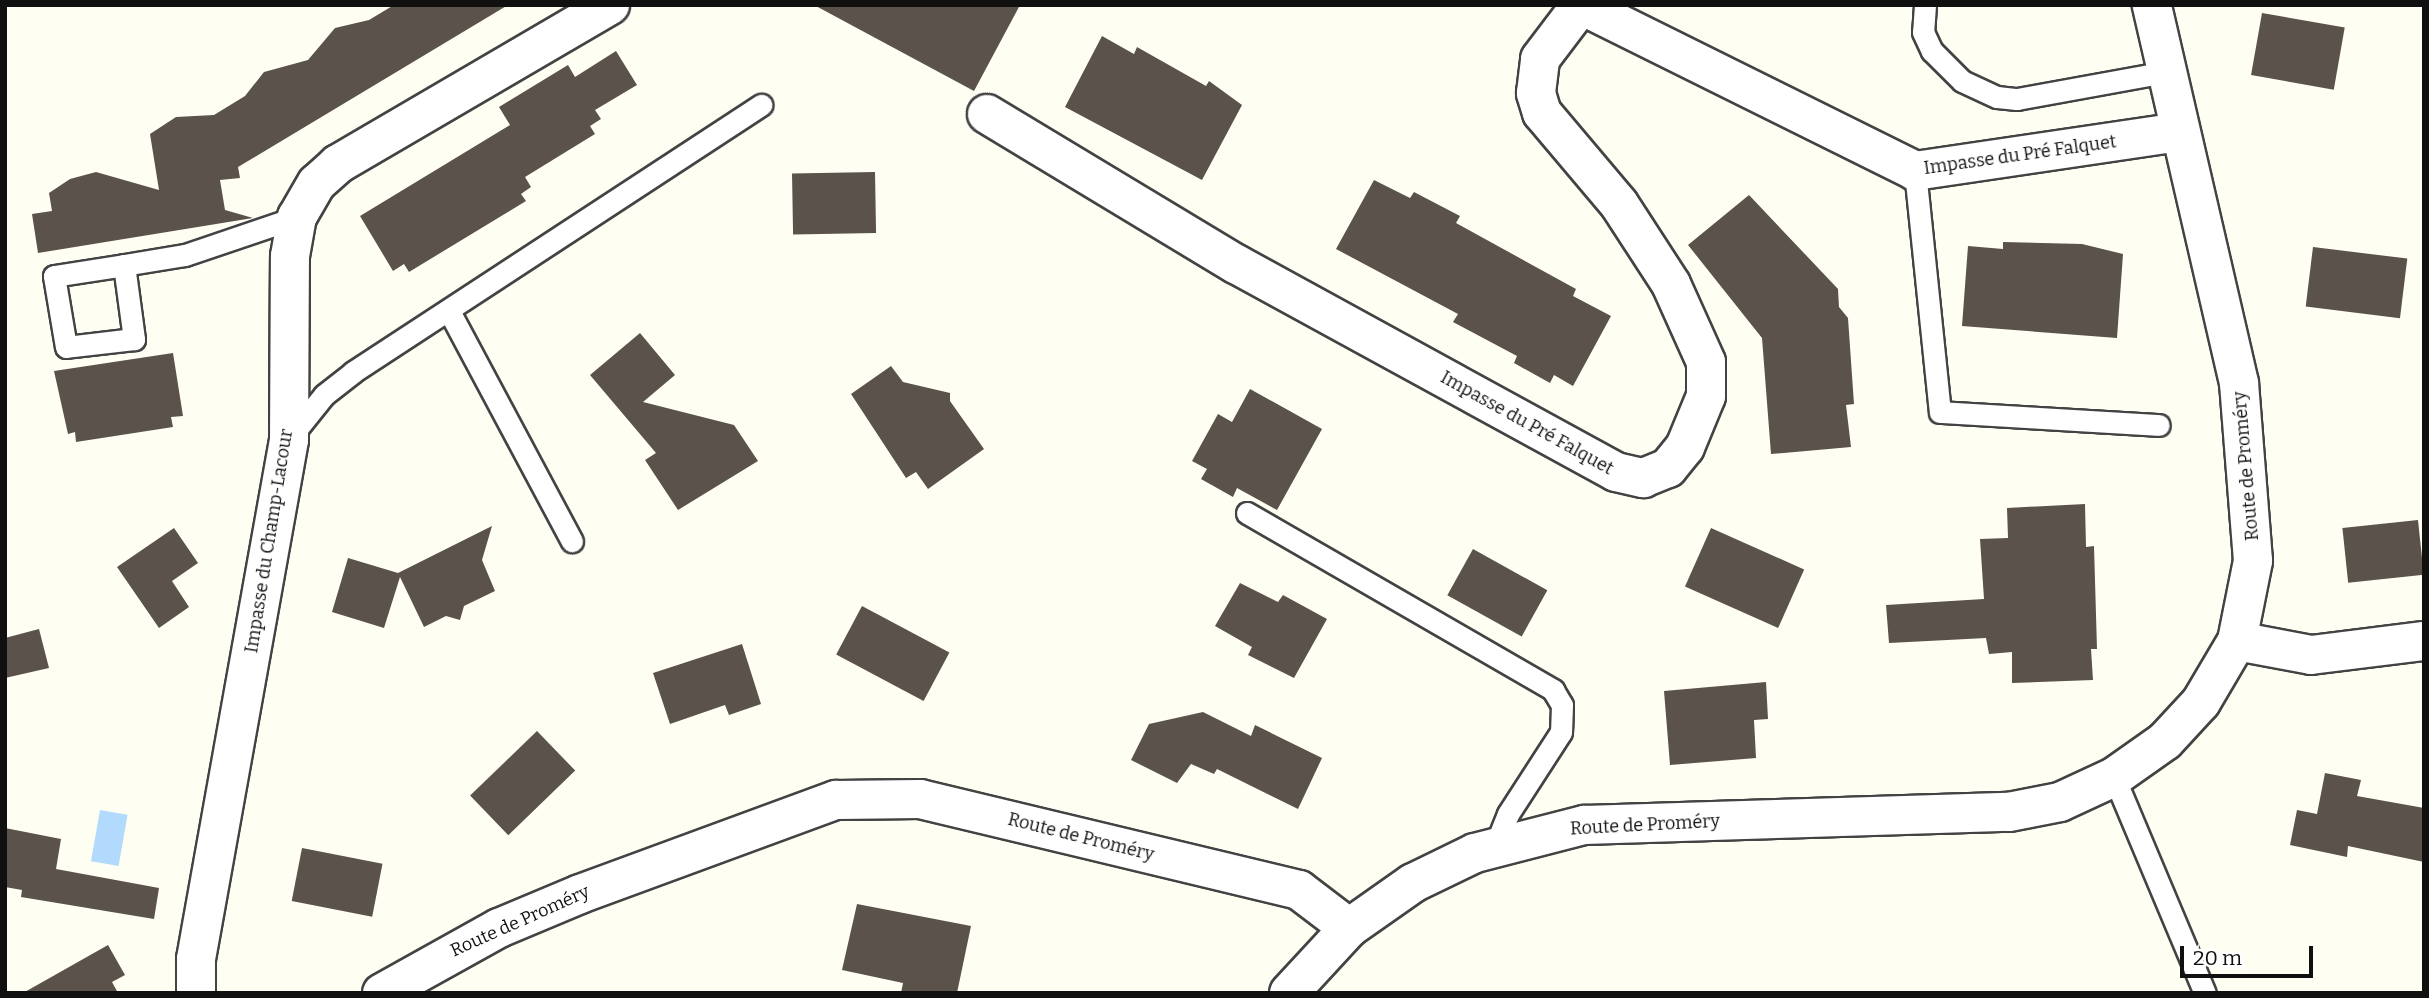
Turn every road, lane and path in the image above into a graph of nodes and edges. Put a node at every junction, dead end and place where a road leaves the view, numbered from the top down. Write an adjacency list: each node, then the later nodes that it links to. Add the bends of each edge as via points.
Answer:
1 (610, 5): 9 (street, Impasse du Champ-Lacour, via 338,164 317,183)
2 (1925, 5): 4 (lane, via 1923,32 1932,51 1962,81 1997,97 2017,99)
3 (2152, 5): 4 (street, Route de Proméry)
4 (2166, 72): 7 (street, Route de Proméry)
5 (761, 105): 11 (lane)
6 (987, 114): 8 (street, Impasse du Pré Falquet, via 1236,264 1616,472 1643,478 1668,468 1685,447 1706,396 1706,362 1671,284 1619,204 1542,113 1536,93 1540,59 1581,5)
7 (2179, 132): 8 (street, Impasse du Pré Falquet); 17 (street, Route de Proméry, via 2217,276 2242,408 2253,561)
8 (1915, 171): 12 (lane, via 1940,412)
9 (297, 217): 10 (lane, via 185,255); 13 (street, Impasse du Champ-Lacour, via 290,256)
10 (124, 265): 10 (lane, via 54,276 66,347 134,339)
11 (449, 311): 13 (lane, via 324,395); 15 (lane)
12 (2159, 425)
13 (289, 440): 21 (street, Impasse du Champ-Lacour, via 196,959)
14 (1247, 513): 19 (lane, via 1553,690 1562,705 1561,732 1508,814)
15 (572, 541)
16 (2424, 640): 17 (street, via 2311,655)
17 (2237, 641): 18 (street, Route de Proméry, via 2201,702 2165,741)
18 (2114, 777): 19 (street, Route de Proméry, via 2060,802 2009,811 1584,825); 24 (lane)
19 (1495, 847): 20 (street, Route de Proméry, via 1413,883)
20 (1349, 928): 22 (street, Route de Proméry, via 1299,890 919,799 868,797 824,802 614,880 499,928); 23 (street)
21 (196, 993)
22 (382, 993)
23 (1289, 993)
24 (2204, 993)

